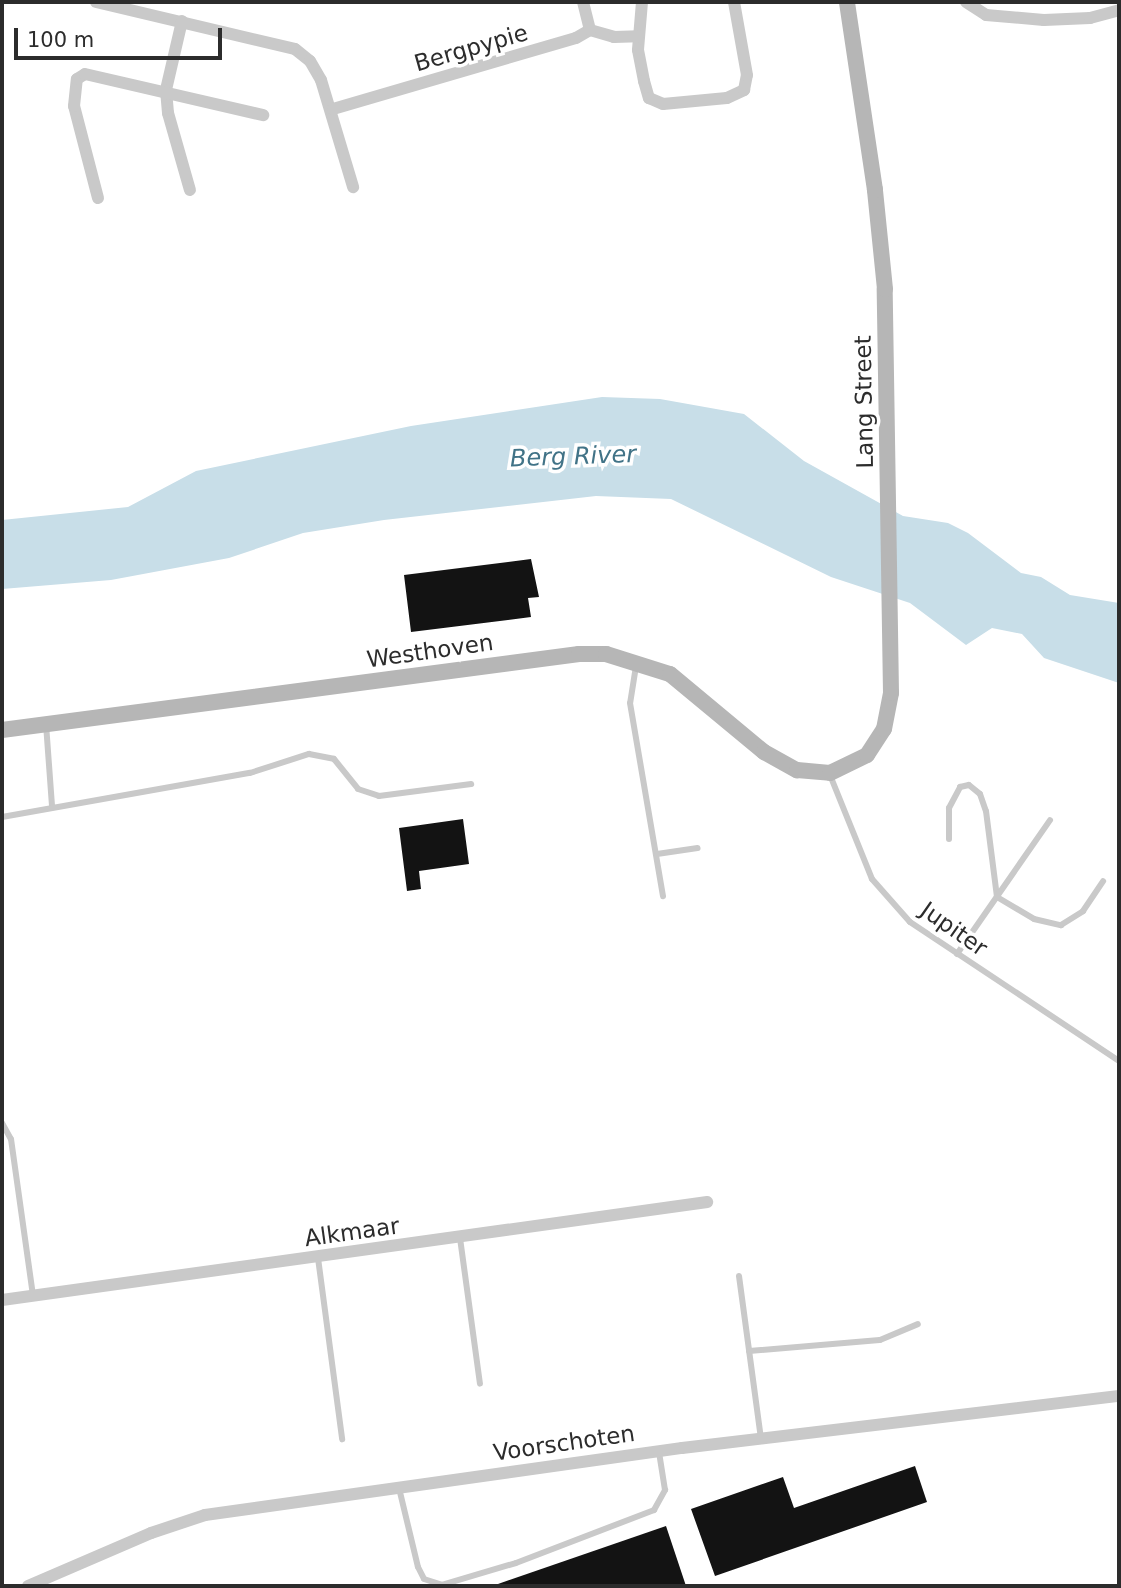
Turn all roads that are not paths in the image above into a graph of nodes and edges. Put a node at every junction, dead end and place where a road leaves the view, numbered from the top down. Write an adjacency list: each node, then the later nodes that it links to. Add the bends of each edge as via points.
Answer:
1 (96, 2): 8 (street)
2 (583, 2): 9 (street)
3 (642, 2): 10 (street)
4 (734, 2): 10 (street, via 747,75 747,84 737,96 654,103 644,81)
5 (847, 2): 20 (street, Lang Street, via 874,178 884,289 891,694 884,729 867,755)
6 (966, 2): 7 (street, via 986,15 1044,20 1090,18)
7 (1119, 10)
8 (182, 21): 11 (street); 12 (street, via 295,49 310,61)
9 (590, 30): 10 (street, via 614,37); 12 (street, Bergpypie, via 561,44)
10 (638, 36)
11 (166, 90): 13 (street); 15 (street, via 167,113); 16 (street, via 93,74 77,79 74,106)
12 (333, 109): 14 (street)
13 (263, 116)
14 (353, 187)
15 (190, 190)
16 (98, 198)
17 (638, 661): 18 (street, Westhoven, via 579,654); 20 (street, Westhoven, via 688,685 781,764); 27 (lane, via 630,703)
18 (46, 724): 19 (street, Westhoven); 22 (lane)
19 (2, 730)
20 (830, 774): 31 (lane, Jupiter, via 872,879 910,922)
21 (471, 784): 22 (lane, via 379,796 358,789 334,759 309,754 250,773)
22 (52, 806): 23 (lane)
23 (2, 817)
24 (1050, 820): 30 (lane)
25 (948, 839): 30 (lane, via 949,807 960,787 969,785 980,794 986,811)
26 (698, 848): 27 (lane)
27 (657, 854): 29 (lane)
28 (1103, 881): 30 (lane, via 1083,911 1061,925 1034,919)
29 (663, 896)
30 (997, 897): 31 (lane)
31 (957, 954): 32 (lane, Jupiter)
32 (1119, 1061)
33 (2, 1123): 38 (lane, via 11,1139)
34 (707, 1202): 35 (street, Alkmaar)
35 (460, 1238): 36 (street, Alkmaar); 42 (lane)
36 (317, 1258): 38 (street, Alkmaar); 44 (lane)
37 (739, 1276): 41 (lane)
38 (33, 1295): 39 (street, Alkmaar)
39 (2, 1300)
40 (918, 1324): 41 (lane, via 880,1340)
41 (749, 1351): 45 (lane)
42 (480, 1384)
43 (1119, 1396): 45 (street, Voorschoten)
44 (342, 1438)
45 (761, 1438): 46 (street, Voorschoten)
46 (659, 1451): 47 (street, Voorschoten); 47 (lane, via 665,1490 654,1510 516,1563 442,1585 424,1579 418,1567)
47 (399, 1486): 48 (street, Voorschoten, via 205,1515)
48 (28, 1586)

